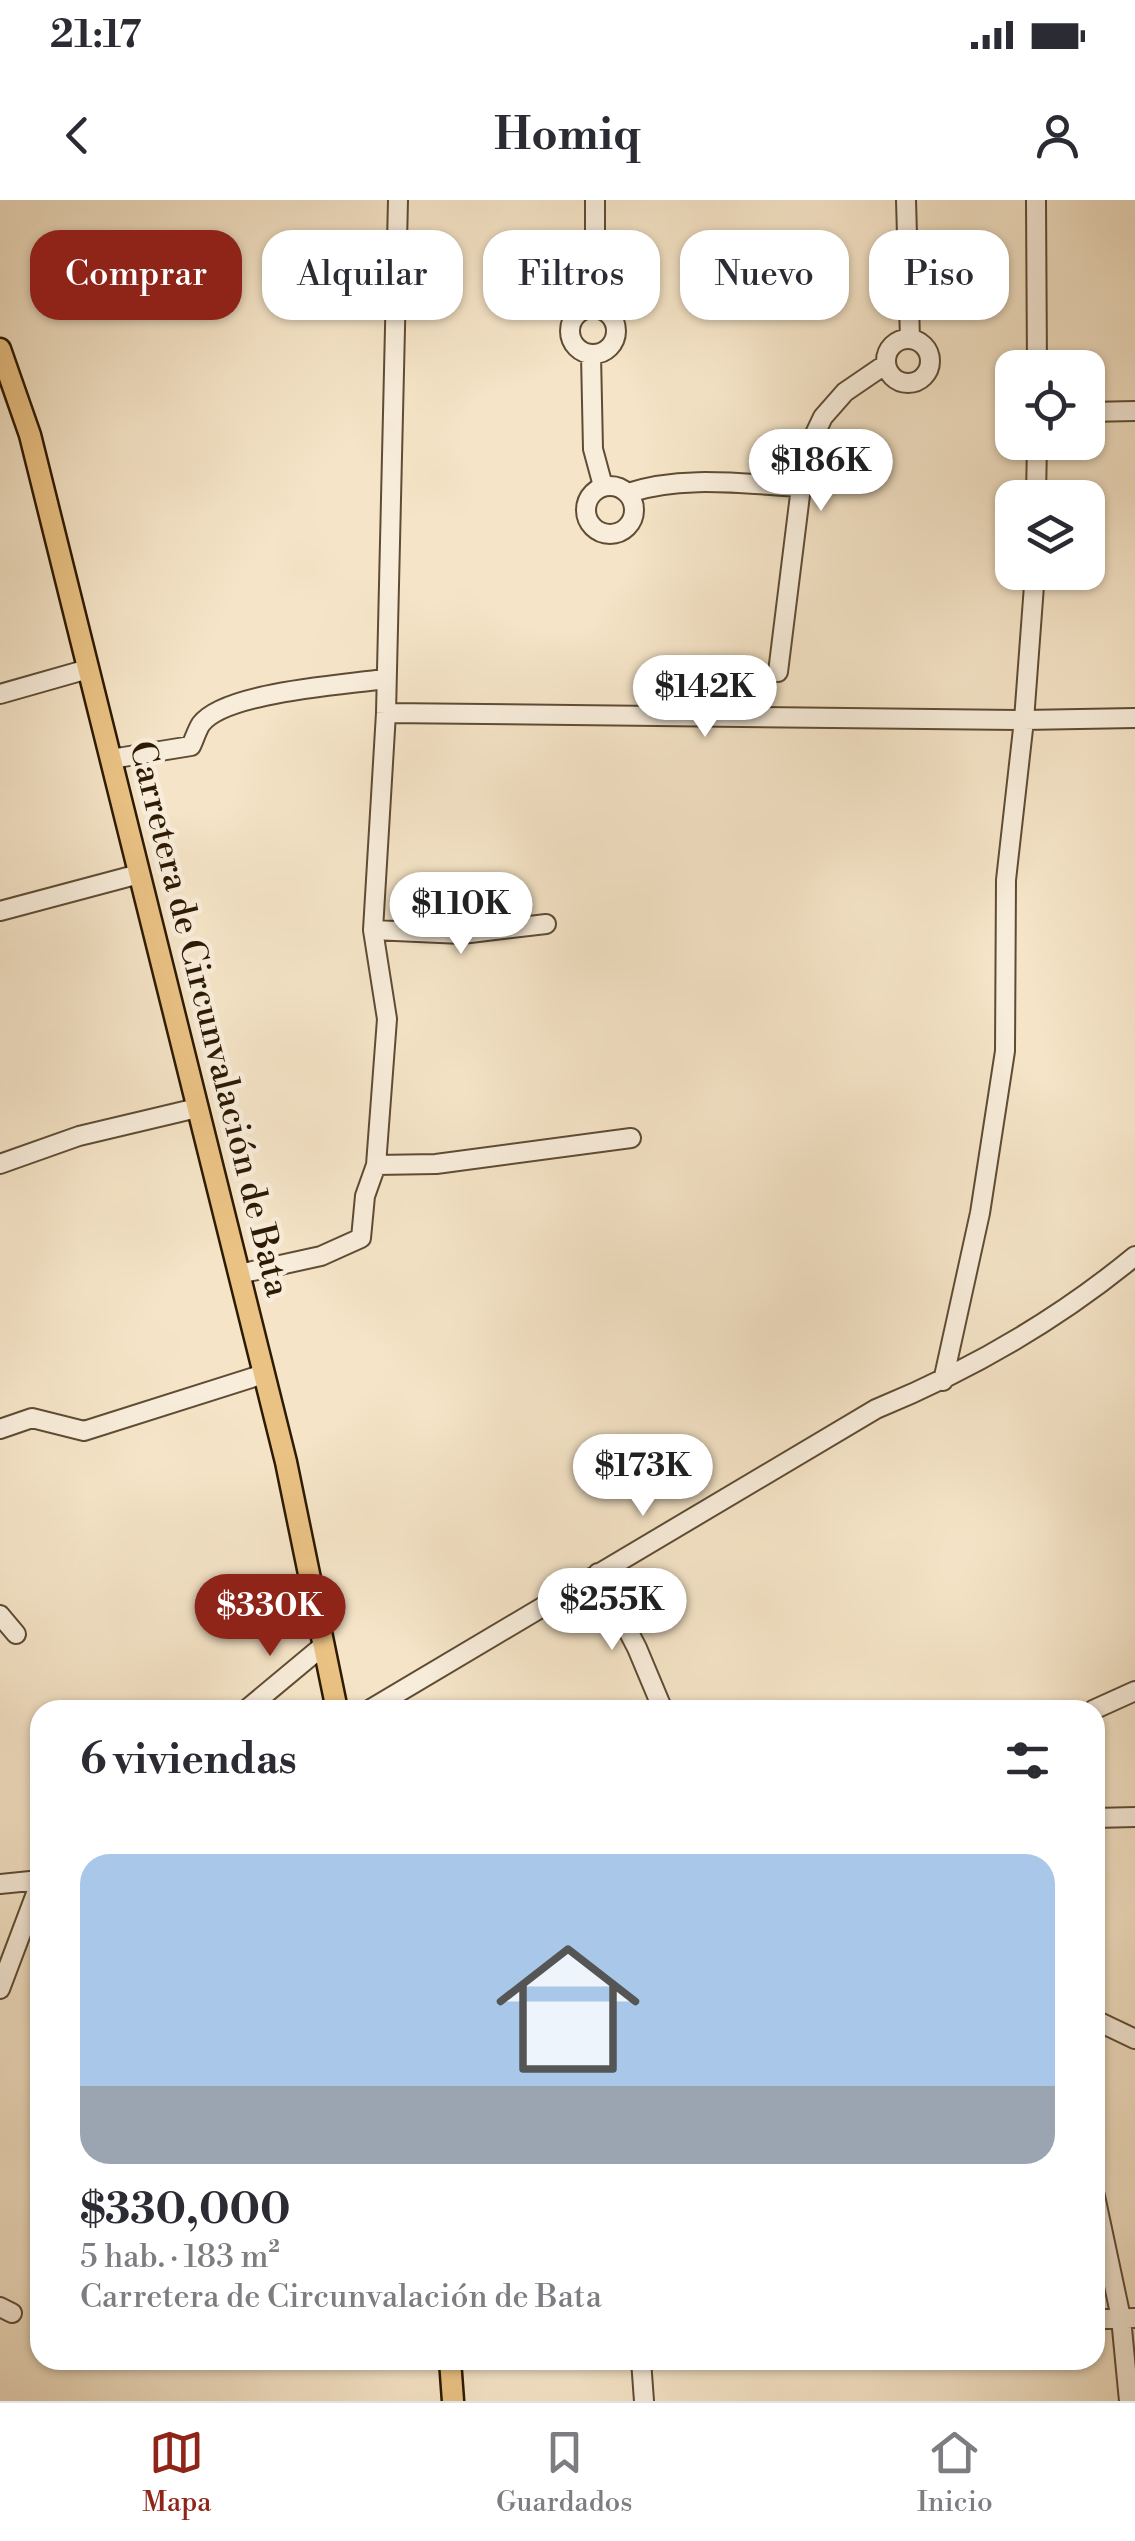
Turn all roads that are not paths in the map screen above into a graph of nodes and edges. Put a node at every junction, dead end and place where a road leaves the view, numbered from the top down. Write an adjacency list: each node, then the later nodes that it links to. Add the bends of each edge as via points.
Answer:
1 (398, 200): 21 (street)
2 (594, 200): 5 (street)
3 (906, 200): 8 (street)
4 (1036, 200): 10 (street)
5 (595, 230)
6 (575, 320): 11 (street, via 572,343)
7 (613, 320): 11 (street, via 616,338 606,351)
8 (910, 339): 12 (street, via 892,346); 12 (street, via 928,351 927,373 907,382)
9 (0, 349): 19 (main road, Carretera de Circunvalación de Bata, via 30,435)
10 (1037, 350)
11 (590, 355): 15 (street, via 593,449)
12 (886, 364): 16 (street, via 823,417)
13 (1135, 411): 14 (street)
14 (1105, 412)
15 (604, 486): 17 (street); 17 (street, via 590,496 586,512 593,527 608,534 624,530 634,516)
16 (801, 487): 17 (street, via 706,482); 20 (street)
17 (628, 492)
18 (1034, 590): 25 (street)
19 (88, 668): 22 (street); 26 (main road, Carretera de Circunvalación de Bata)
20 (778, 672)
21 (384, 679): 23 (street); 26 (street, via 269,694 202,722 192,746)
22 (0, 694)
23 (386, 713): 25 (street); 30 (street)
24 (1135, 718): 25 (street)
25 (1024, 720): 38 (street, via 1006,880 1004,1051 980,1213)
26 (111, 759): 27 (main road, Carretera de Circunvalación de Bata)
27 (139, 874): 28 (street); 31 (main road, Carretera de Circunvalación de Bata)
28 (0, 910)
29 (546, 924): 30 (street, via 462,934)
30 (373, 930): 34 (street, via 387,1019)
31 (197, 1108): 33 (street, via 79,1136); 36 (main road, Carretera de Circunvalación de Bata)
32 (631, 1138): 34 (street, via 436,1164)
33 (0, 1164)
34 (376, 1165): 36 (street, via 362,1238 321,1256)
35 (1135, 1256): 38 (street, via 1023,1337)
36 (238, 1274): 37 (main road, Carretera de Circunvalación de Bata)
37 (264, 1374): 39 (street, via 84,1431 32,1418); 43 (main road, Carretera de Circunvalación de Bata)
38 (943, 1381): 40 (street, via 876,1408)
39 (0, 1429)
40 (598, 1573): 47 (street); 48 (street)
41 (0, 1615): 42 (street)
42 (16, 1634)
43 (324, 1644): 45 (street); 46 (main road, Carretera de Circunvalación de Bata)
44 (1135, 1691): 49 (street)
45 (258, 1700)
46 (335, 1700)
47 (385, 1700)
48 (659, 1700)
49 (1105, 1705)
50 (1105, 1818): 51 (street)
51 (1135, 1818)
52 (30, 1882): 53 (street)
53 (0, 1884)
54 (30, 1908): 55 (street)
55 (0, 1990)
56 (1105, 2024): 57 (street)
57 (1135, 2038)
58 (1105, 2233): 59 (street)
59 (1128, 2318): 64 (street)
60 (451, 2370): 62 (main road)
61 (641, 2370): 63 (street)
62 (453, 2401)
63 (644, 2401)
64 (1129, 2401)

